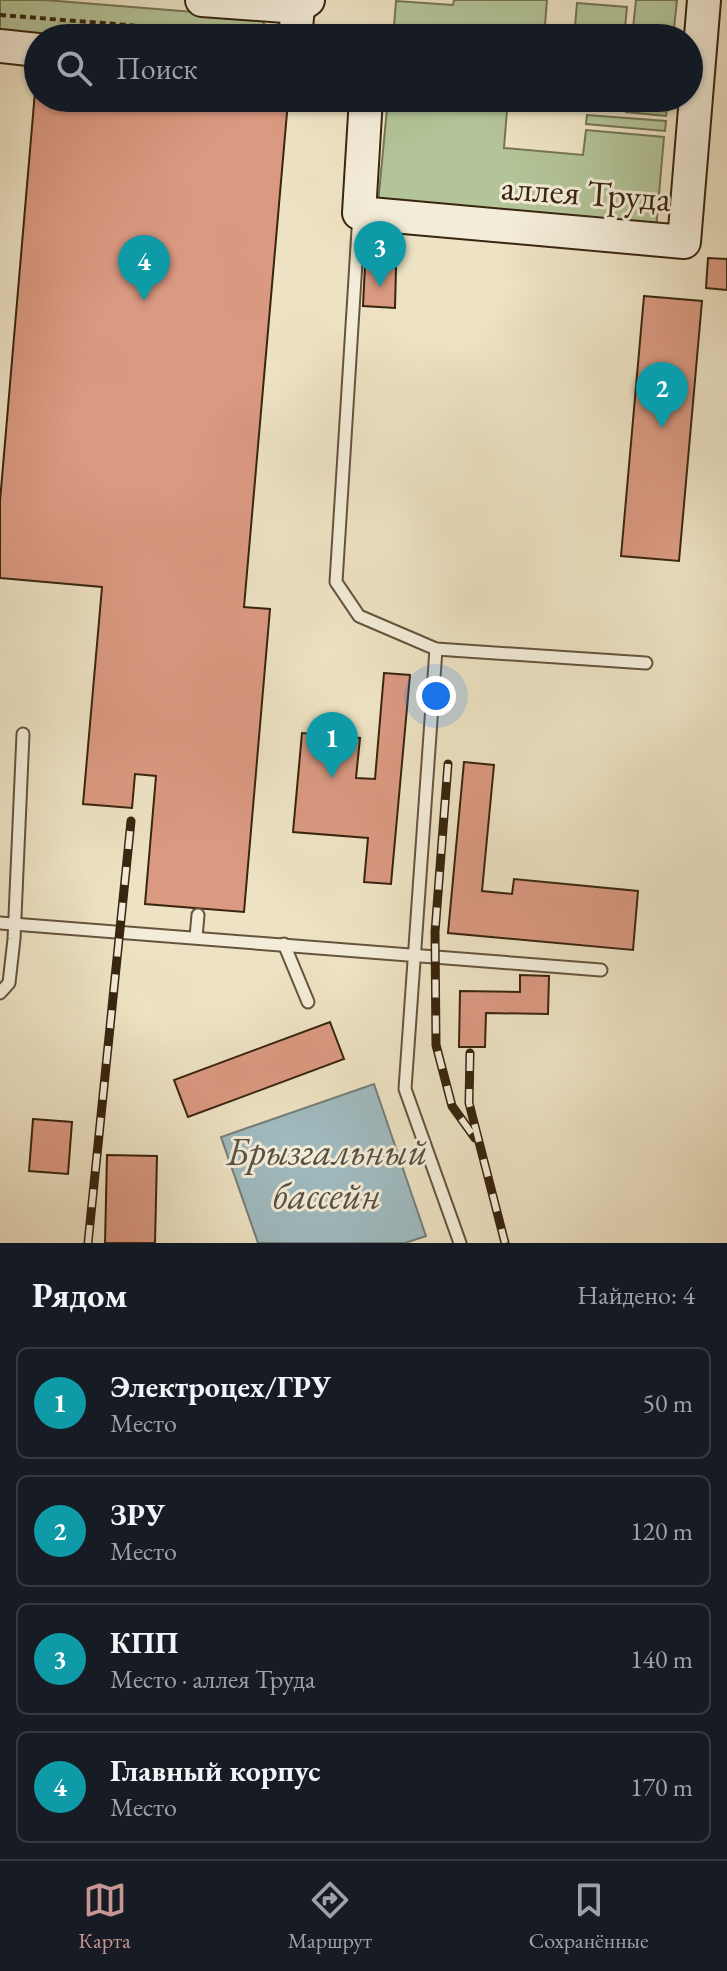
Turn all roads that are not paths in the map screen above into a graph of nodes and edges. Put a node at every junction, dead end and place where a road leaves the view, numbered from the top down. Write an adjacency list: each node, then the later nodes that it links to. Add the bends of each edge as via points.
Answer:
1 (202, 0): 3 (street)
2 (704, 0): 5 (street, аллея Труда)
3 (257, 13): 4 (street)
4 (300, 15)
5 (702, 24)
6 (0, 46): 7 (street)
7 (24, 49)
8 (365, 112): 10 (street)
9 (695, 112): 10 (street, аллея Труда, via 684,242)
10 (359, 213): 11 (lane, via 336,582 359,616)
11 (436, 649): 12 (lane); 19 (lane)
12 (646, 663)
13 (23, 734): 16 (lane)
14 (198, 915): 17 (lane)
15 (0, 923): 16 (lane)
16 (15, 924): 17 (lane); 21 (lane, via 9,983)
17 (196, 937): 18 (lane)
18 (284, 944): 19 (lane); 22 (lane)
19 (415, 954): 20 (lane); 23 (lane, via 405,1089)
20 (601, 970)
21 (0, 993)
22 (308, 1002)
23 (460, 1243)

